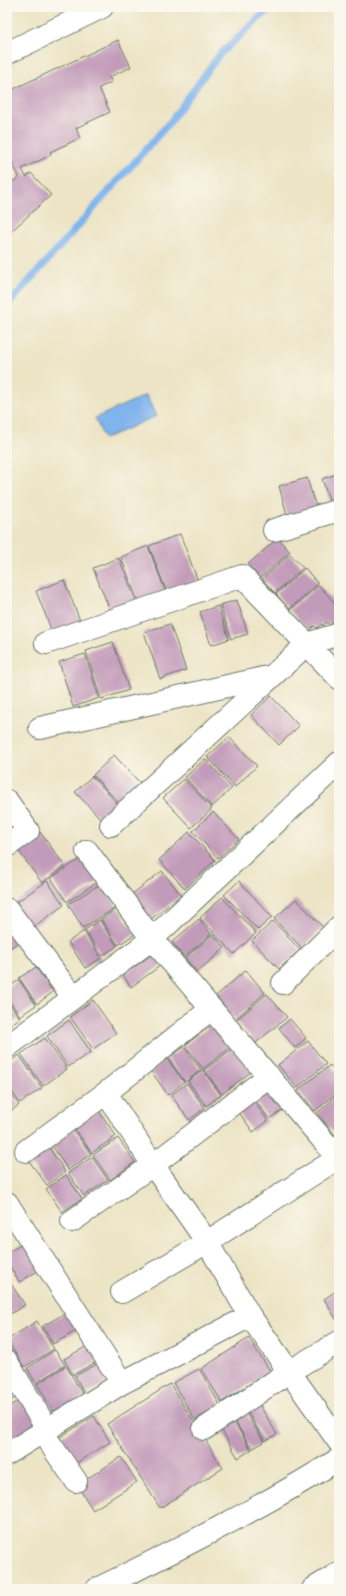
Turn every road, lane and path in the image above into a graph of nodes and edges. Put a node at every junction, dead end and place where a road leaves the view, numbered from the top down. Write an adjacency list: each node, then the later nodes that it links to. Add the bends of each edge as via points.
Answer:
1 (102, 7): 2 (street)
2 (7, 53)
3 (339, 510): 4 (street)
4 (274, 530)
5 (339, 634): 7 (street)
6 (46, 643): 7 (street, via 242,576)
7 (307, 644): 8 (street); 9 (street)
8 (273, 675): 10 (street); 13 (street)
9 (339, 678)
10 (40, 728)
11 (339, 763): 18 (street)
12 (7, 801): 14 (street, via 28,831)
13 (111, 825)
14 (7, 846)
15 (87, 851): 18 (street)
16 (8, 910): 20 (street)
17 (339, 927): 19 (street)
18 (152, 938): 20 (street); 21 (street)
19 (283, 983)
20 (73, 997): 22 (street)
21 (211, 1009): 23 (street); 24 (street)
22 (7, 1046)
23 (269, 1076): 26 (street); 27 (street)
24 (106, 1092): 25 (street); 27 (street)
25 (26, 1151)
26 (338, 1159): 30 (street)
27 (153, 1165): 29 (street); 30 (street)
28 (7, 1203): 36 (street)
29 (72, 1221)
30 (207, 1242): 31 (street); 32 (street)
31 (122, 1292)
32 (250, 1316): 35 (street); 36 (street)
33 (339, 1342): 35 (street)
34 (7, 1362): 38 (street)
35 (290, 1372): 37 (street); 39 (street)
36 (122, 1383): 38 (street)
37 (204, 1429)
38 (45, 1431): 40 (street); 42 (street)
39 (339, 1442)
40 (7, 1454)
41 (339, 1459): 44 (street, via 294,1487 173,1552)
42 (76, 1481)
43 (339, 1573): 45 (street)
44 (97, 1589)
45 (313, 1589)

